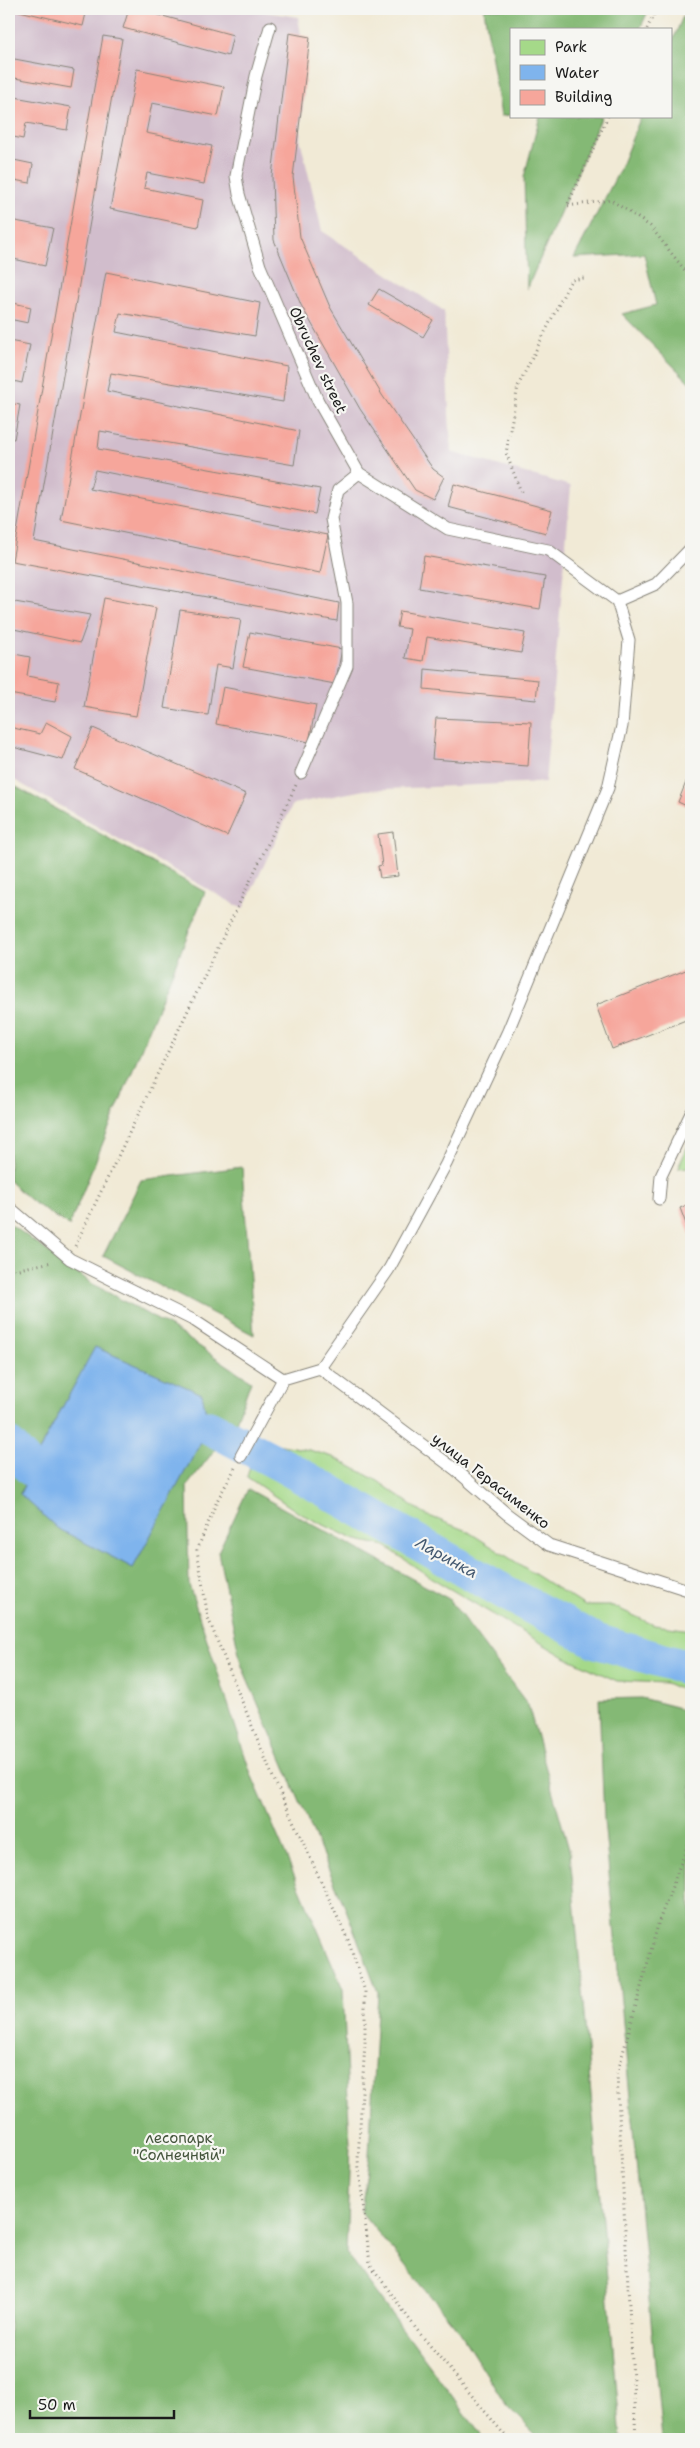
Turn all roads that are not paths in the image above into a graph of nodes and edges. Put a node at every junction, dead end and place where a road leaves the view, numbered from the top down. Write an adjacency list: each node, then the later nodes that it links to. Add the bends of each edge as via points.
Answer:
1 (270, 26): 2 (lane, Obruchev street, via 256,76 236,176 266,281 318,402)
2 (359, 473): 4 (lane, Obruchev street, via 448,529 548,550); 5 (lane, via 338,490 331,519 347,603 348,666)
3 (691, 548): 4 (lane, via 656,584)
4 (617, 601): 9 (lane, via 629,640 622,726 608,788 508,1031 446,1164 388,1269)
5 (301, 773)
6 (691, 1113): 7 (lane, via 661,1176)
7 (659, 1199)
8 (9, 1207): 10 (lane, via 70,1258 194,1321)
9 (320, 1368): 10 (lane); 12 (lane, улица Герасименко, via 549,1545)
10 (283, 1379): 11 (lane)
11 (241, 1456)
12 (691, 1591)

